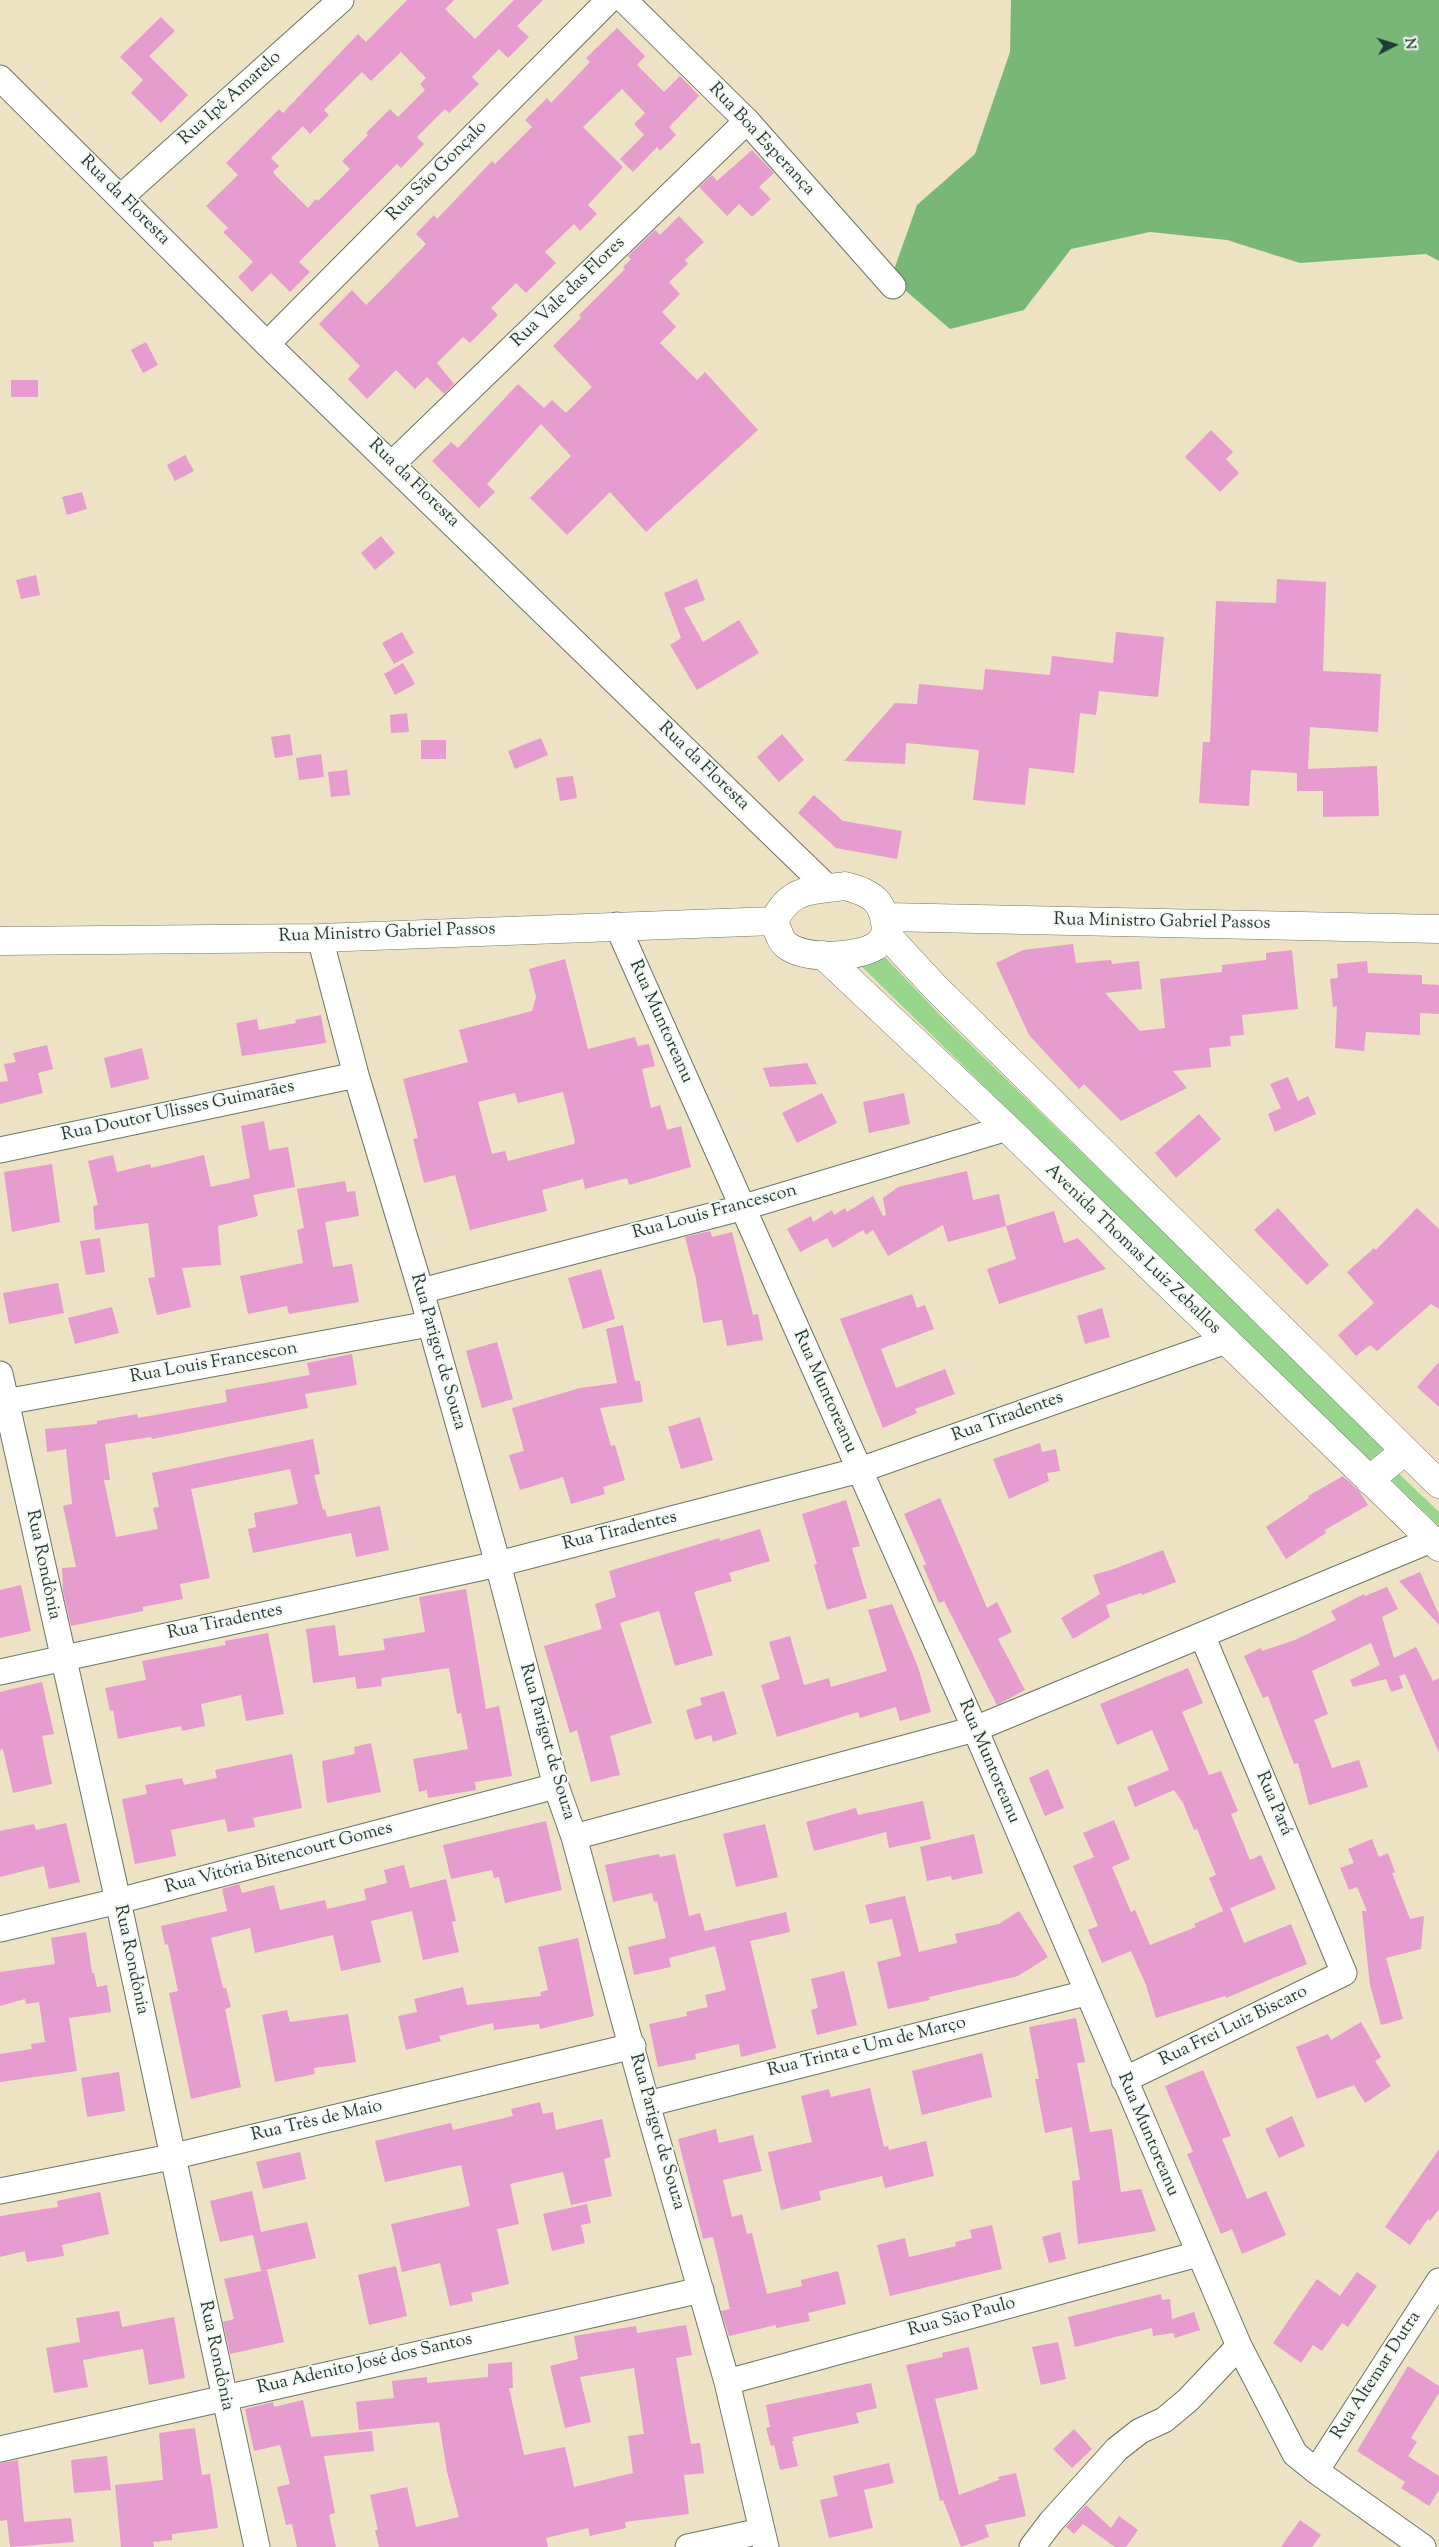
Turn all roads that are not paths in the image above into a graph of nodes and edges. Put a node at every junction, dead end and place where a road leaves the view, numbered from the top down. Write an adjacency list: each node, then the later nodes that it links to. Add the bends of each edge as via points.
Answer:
1 (341, 0): 6 (street, Rua Ipê Amarelo)
2 (609, 0): 8 (street, Rua São Gonçalo)
3 (624, 0): 5 (street, Rua Boa Esperança)
4 (0, 78): 6 (street, Rua da Floresta)
5 (747, 121): 7 (street, Rua Boa Esperança); 9 (street, Rua Vale das Flores)
6 (121, 197): 8 (street, Rua da Floresta)
7 (893, 286)
8 (267, 344): 9 (street, Rua da Floresta)
9 (392, 464): 10 (street, Rua da Floresta)
10 (828, 888): 11 (main road, via 799,892 782,906); 13 (main road, via 845,886 865,891 882,906)
11 (774, 921): 12 (main road, Rua Ministro Gabriel Passos); 17 (main road, via 784,944 794,950)
12 (617, 925): 15 (main road, Rua Ministro Gabriel Passos); 21 (street, Rua Muntoreanu)
13 (886, 926): 14 (main road, Rua Ministro Gabriel Passos); 17 (main road, via 878,945 846,955); 27 (main road, via 934,986)
14 (1439, 929)
15 (320, 938): 16 (main road, Rua Ministro Gabriel Passos); 18 (street, Rua Parigot de Souza)
16 (0, 941)
17 (823, 955): 19 (main road, Avenida Thomas Luiz Zeballos)
18 (356, 1075): 20 (street, Rua Doutor Ulisses Guimarães); 22 (street, Rua Parigot de Souza)
19 (1007, 1128): 21 (street, Rua Louis Francescon); 24 (main road, Avenida Thomas Luiz Zeballos)
20 (0, 1150)
21 (741, 1208): 22 (street, Rua Louis Francescon); 28 (street, Rua Muntoreanu)
22 (421, 1291): 23 (street, Rua Parigot de Souza)
23 (429, 1324): 26 (street, Rua Louis Francescon); 32 (street, Rua Parigot de Souza)
24 (1226, 1341): 28 (street, Rua Tiradentes); 29 (main road, Avenida Thomas Luiz Zeballos)
25 (0, 1374): 26 (street, Rua Rondônia)
26 (3, 1403): 34 (street, Rua Rondônia)
27 (1405, 1451): 29 (main road); 30 (main road)
28 (860, 1470): 32 (street, Rua Tiradentes); 36 (street, Rua Muntoreanu)
29 (1369, 1480): 31 (main road, Avenida Thomas Luiz Zeballos)
30 (1439, 1484)
31 (1435, 1543): 33 (street)
32 (498, 1564): 34 (street, Rua Tiradentes); 37 (street, Rua Parigot de Souza)
33 (1202, 1635): 36 (street); 41 (street, Rua Pará)
34 (62, 1659): 35 (street, Rua Tiradentes); 39 (street, Rua Rondônia)
35 (0, 1672)
36 (975, 1729): 38 (street); 42 (street, Rua Muntoreanu)
37 (556, 1786): 38 (street, Rua Parigot de Souza); 39 (street, Rua Vitória Bitencourt Gomes)
38 (574, 1837): 43 (street, Rua Parigot de Souza)
39 (118, 1901): 40 (street, Rua Vitória Bitencourt Gomes); 46 (street, Rua Rondônia)
40 (0, 1929)
41 (1344, 1973): 44 (street, Rua Frei Luiz Biscaro)
42 (1086, 1993): 44 (street, Rua Muntoreanu); 45 (street, Rua Trinta e Um de Março)
43 (633, 2046): 45 (street, Rua Parigot de Souza); 46 (street, Rua Três de Maio)
44 (1124, 2080): 48 (street, Rua Muntoreanu)
45 (647, 2104): 50 (street, Rua Parigot de Souza)
46 (171, 2157): 47 (street, Rua Três de Maio); 53 (street, Rua Rondônia)
47 (0, 2191)
48 (1198, 2254): 51 (street, Rua Muntoreanu); 52 (street, Rua São Paulo)
49 (1439, 2281): 55 (street, Rua Altemar Dutra)
50 (701, 2290): 52 (street, Rua Parigot de Souza); 53 (street, Rua Adenito José dos Santos)
51 (1239, 2346): 55 (street, Rua Muntoreanu, via 1295,2454); 59 (street, via 1188,2400 1164,2420 1140,2431 1117,2449)
52 (727, 2382): 56 (street, Rua Parigot de Souza)
53 (224, 2397): 54 (street, Rua Adenito José dos Santos); 57 (street, Rua Rondônia)
54 (0, 2449)
55 (1316, 2471): 60 (street, Rua Muntoreanu)
56 (763, 2539): 58 (street)
57 (249, 2542)
58 (688, 2547)
59 (1032, 2547)
60 (1423, 2547)

